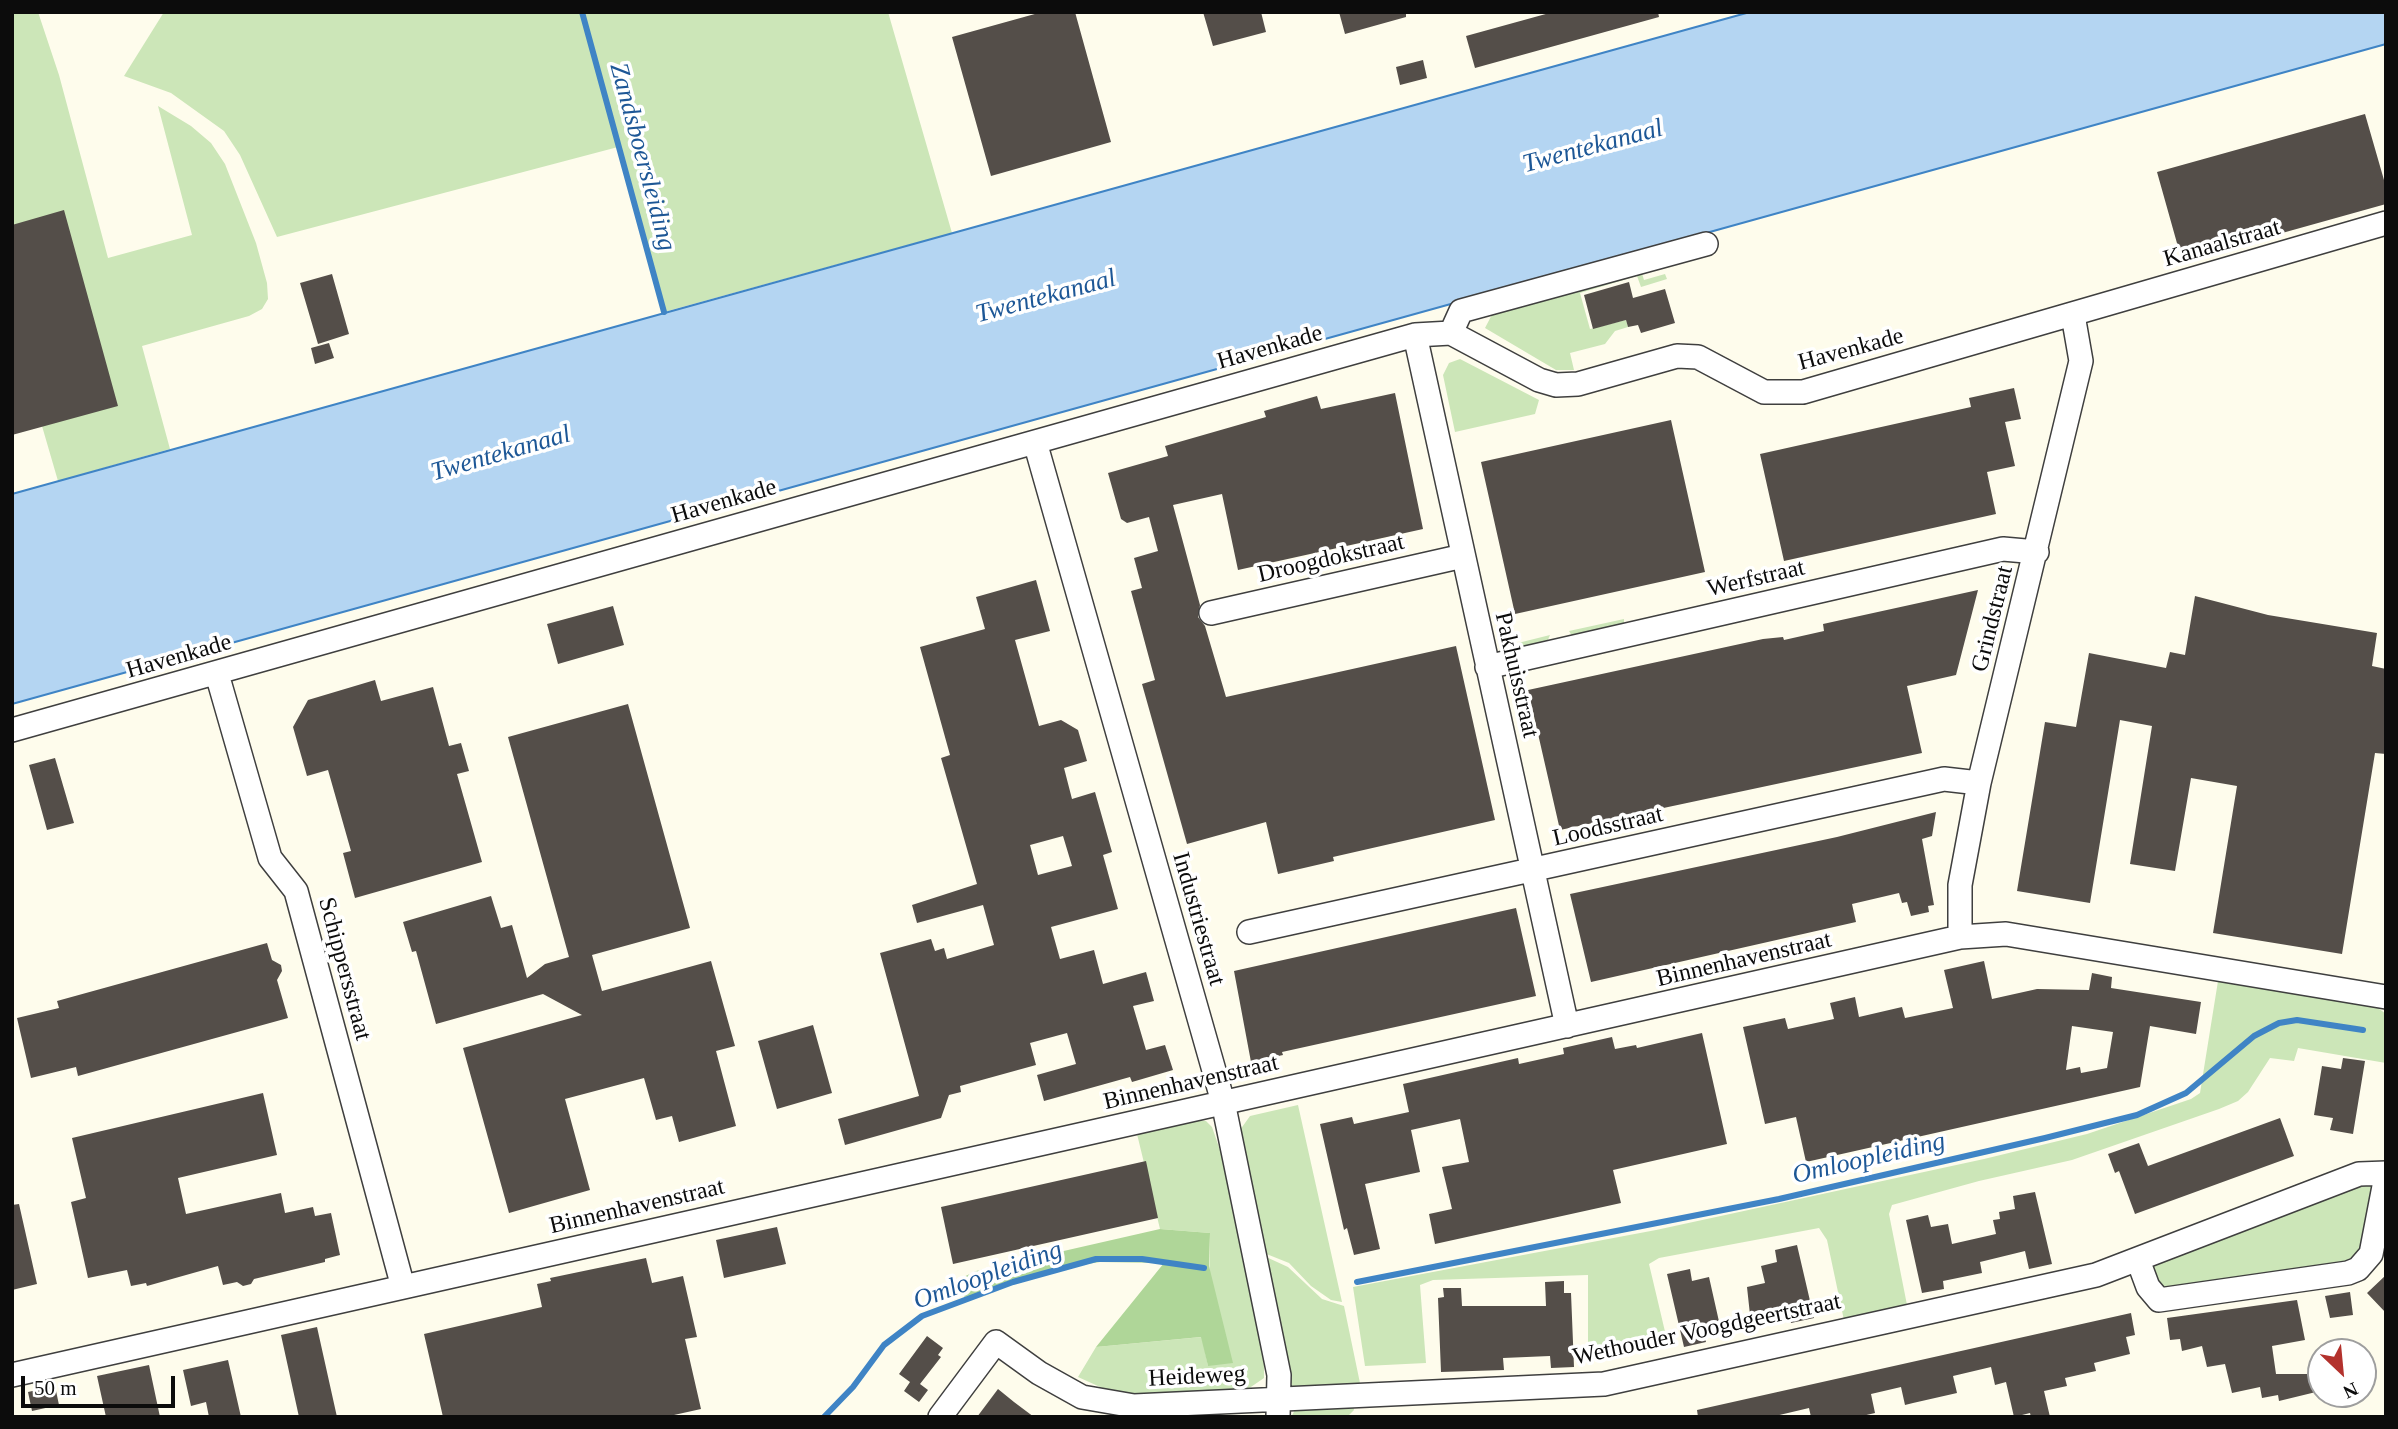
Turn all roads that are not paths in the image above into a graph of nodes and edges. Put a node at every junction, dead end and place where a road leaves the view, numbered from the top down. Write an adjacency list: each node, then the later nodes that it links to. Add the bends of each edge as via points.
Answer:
1 (2386, 223): 3 (street, Kanaalstraat)
2 (1706, 244): 4 (street, via 1461,311)
3 (2073, 315): 4 (street, Havenkade, via 1811,390 1781,394 1764,392 1698,356 1677,356 1578,384 1556,385); 7 (street, Grindstraat, via 2081,361)
4 (1451, 332): 5 (street, Havenkade)
5 (1415, 335): 6 (street, Havenkade); 8 (street, Pakhuisstraat)
6 (1034, 442): 11 (street, Havenkade); 19 (street, Industriestraat)
7 (2037, 552): 10 (street, Werfstraat, via 2003,550); 13 (street, Grindstraat)
8 (1463, 556): 9 (street, Droogdokstraat); 10 (street, Pakhuisstraat)
9 (1211, 613)
10 (1487, 667): 14 (street, Pakhuisstraat)
11 (217, 674): 12 (street, Havenkade); 22 (street, Schippersstraat, via 270,858 296,891)
12 (12, 730)
13 (1979, 783): 14 (street, Loodsstraat, via 1944,779); 16 (street, Grindstraat, via 1961,885)
14 (1533, 870): 15 (street, Loodsstraat); 18 (street, Pakhuisstraat)
15 (1249, 932)
16 (1960, 937): 17 (street, Binnenhavenstraat, via 2006,934); 18 (street, Binnenhavenstraat)
17 (2386, 997)
18 (1567, 1027): 19 (street, Binnenhavenstraat)
19 (1223, 1102): 22 (street, Binnenhavenstraat); 24 (street, Industriestraat, via 1279,1375)
20 (2386, 1174): 21 (street, Wethouder Voogdgeertstraat, via 2359,1174); 21 (street, Wethouder Voogdgeertstraat, via 2371,1254 2348,1273 2159,1300 2148,1287)
21 (2138, 1260): 24 (street, Wethouder Voogdgeertstraat, via 2067,1282 1604,1384)
22 (403, 1287): 23 (street, Binnenhavenstraat)
23 (12, 1375)
24 (1278, 1408): 25 (street, Heideweg)
25 (1118, 1411): 26 (street, Heideweg, via 1065,1388 996,1342)
26 (940, 1417)

